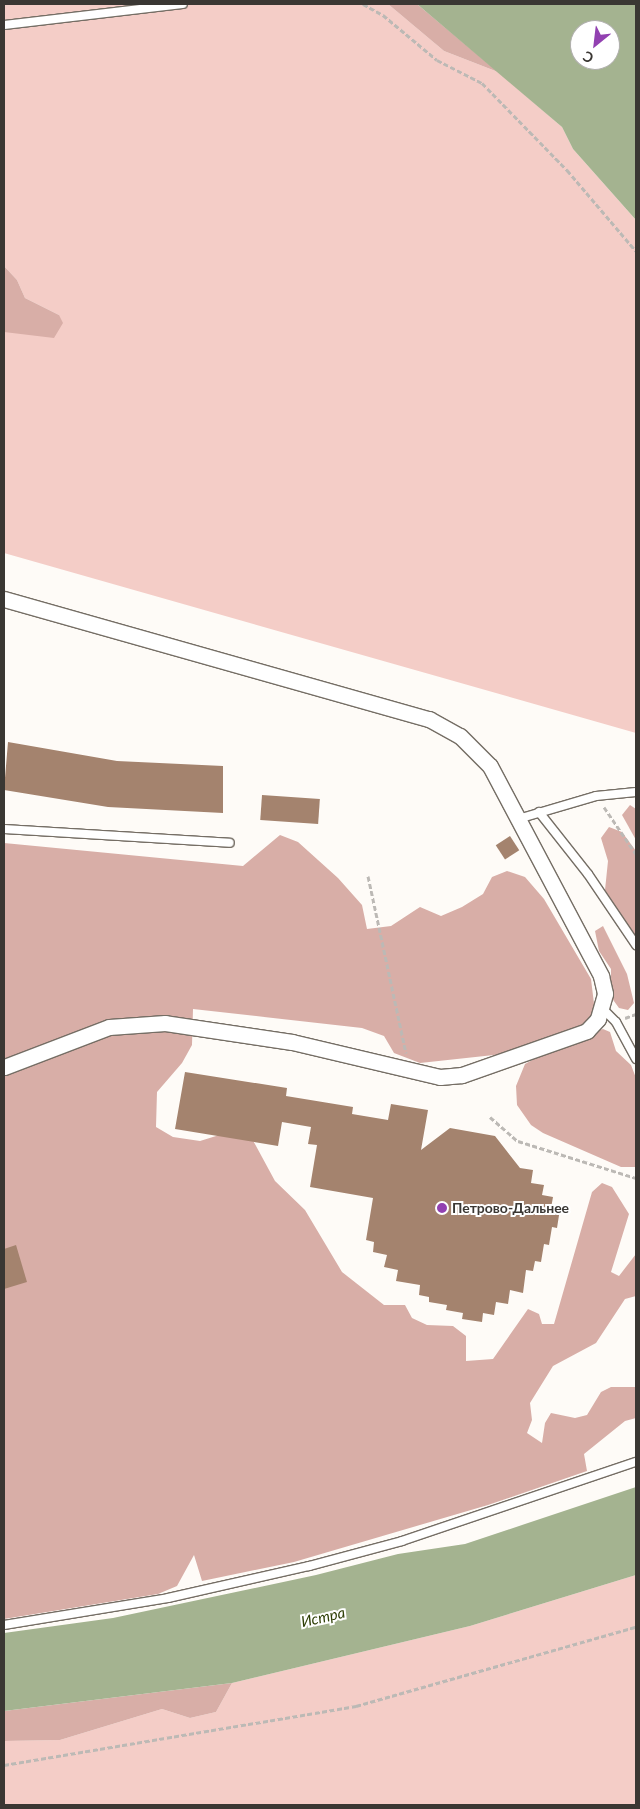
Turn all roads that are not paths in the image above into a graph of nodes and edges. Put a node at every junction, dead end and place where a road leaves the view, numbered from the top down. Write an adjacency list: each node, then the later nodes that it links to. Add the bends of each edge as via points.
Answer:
1 (183, 4): 2 (lane)
2 (4, 25)
3 (4, 599): 6 (street, via 429,719 475,750 490,766)
4 (636, 792): 5 (lane, via 596,796)
5 (539, 812): 6 (lane); 9 (lane)
6 (518, 819): 10 (street, via 601,976)
7 (4, 829): 8 (lane)
8 (230, 844)
9 (636, 945)
10 (603, 1009): 11 (lane, via 616,1022); 12 (street, via 587,1031 462,1075 440,1077 292,1042 165,1023 109,1027)
11 (636, 1059)
12 (4, 1066)
13 (636, 1462): 14 (lane, via 402,1541 309,1566 168,1598)
14 (4, 1624)

